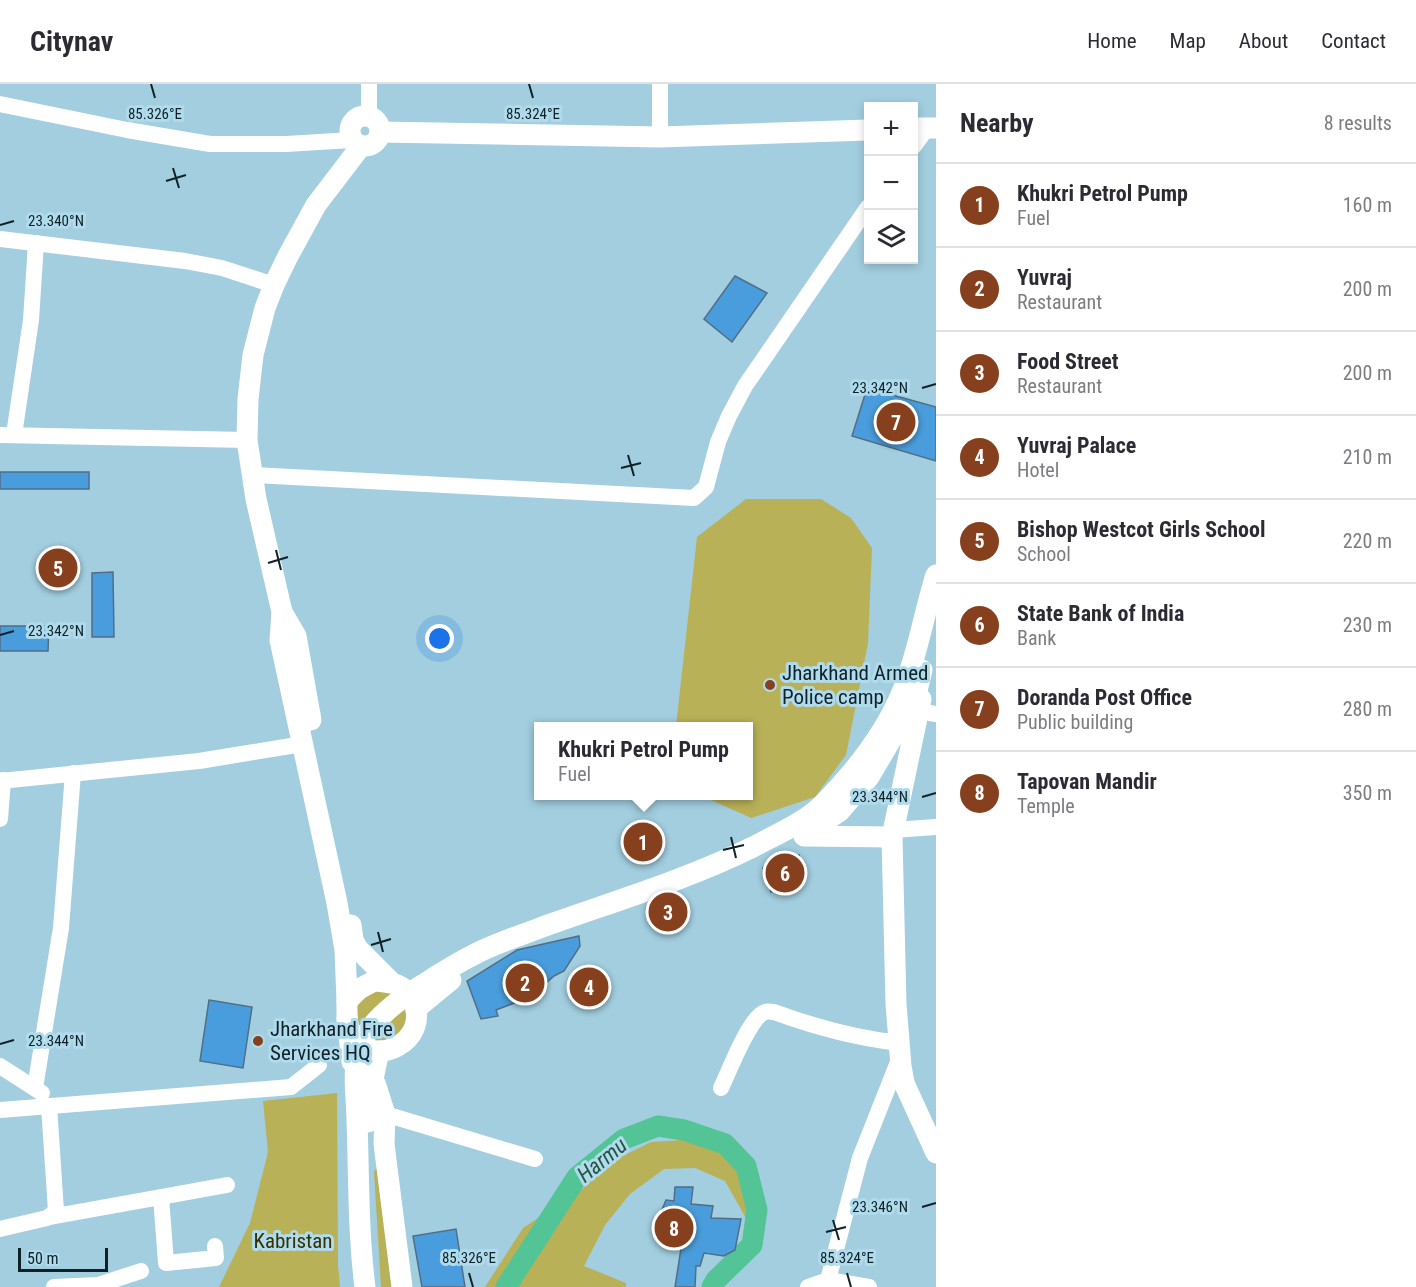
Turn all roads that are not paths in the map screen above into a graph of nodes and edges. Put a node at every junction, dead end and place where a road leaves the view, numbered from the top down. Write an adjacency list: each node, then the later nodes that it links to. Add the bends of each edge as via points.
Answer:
1 (369, 84): 4 (street)
2 (660, 84): 6 (street)
3 (0, 104): 7 (street, via 210,144)
4 (374, 124): 6 (main road); 7 (main road, via 376,142)
5 (864, 130): 6 (main road)
6 (660, 137)
7 (357, 143): 11 (main road, via 316,205)
8 (866, 210): 14 (street, via 745,386 723,429 706,487 694,498)
9 (0, 239): 10 (street)
10 (36, 243): 11 (street, via 185,261); 12 (street, via 31,320)
11 (274, 285): 13 (main road, via 254,355)
12 (7, 435): 13 (street)
13 (247, 441): 14 (main road)
14 (252, 475): 18 (main road)
15 (936, 564): 29 (main road, via 900,686 871,740 823,799 791,820 682,872 482,944 439,962 411,980)
16 (936, 575): 34 (main road, via 902,692 875,742 826,802 795,825 718,863 478,952 391,1008 366,1035)
17 (936, 602): 55 (main road, via 907,703 866,770 831,808 799,832 735,864 472,963 409,1005 378,1036 366,1064 364,1110 364,1195)
18 (282, 612): 22 (main road, via 280,640); 29 (main road, via 296,636 353,940); 34 (street, via 344,908 355,984)
19 (936, 617): 20 (main road)
20 (926, 653): 21 (main road); 28 (main road, via 915,699 869,777 840,811)
21 (928, 713): 27 (main road)
22 (303, 744): 23 (street, via 199,761); 30 (main road, via 337,903)
23 (73, 773): 24 (street); 38 (street, via 61,928)
24 (2, 781): 25 (street)
25 (0, 819)
26 (936, 827): 27 (street)
27 (892, 834): 28 (main road); 32 (main road)
28 (804, 836): 31 (main road, via 700,885 584,926 528,941 454,978)
29 (394, 983): 30 (main road, via 374,981); 31 (main road, via 410,994)
30 (347, 1001): 33 (main road, via 352,1035 364,1046); 54 (main road, via 352,1051 354,1205)
31 (417, 1008): 33 (main road, via 416,1024 409,1039 396,1048)
32 (899, 1050): 39 (street, via 766,1011 750,1029); 43 (main road, via 904,1083); 52 (street, via 860,1158)
33 (379, 1051): 37 (main road)
34 (357, 1056): 54 (main road)
35 (319, 1065): 40 (street, via 291,1086)
36 (0, 1066): 38 (street)
37 (374, 1079): 42 (main road); 55 (main road, via 369,1113 368,1210)
38 (35, 1088): 40 (street)
39 (722, 1088)
40 (54, 1106): 41 (street); 48 (street, via 57,1205)
41 (0, 1110)
42 (385, 1114): 45 (street); 56 (main road, via 384,1144)
43 (928, 1118): 44 (main road)
44 (936, 1153)
45 (535, 1159)
46 (227, 1185): 47 (street)
47 (162, 1197): 48 (street); 50 (street, via 166,1263 216,1258)
48 (50, 1217): 49 (street)
49 (0, 1229)
50 (215, 1246)
51 (141, 1271): 53 (street, via 98,1285)
52 (828, 1280): 57 (street); 58 (street)
53 (54, 1287)
54 (364, 1287)
55 (372, 1287)
56 (402, 1287)
57 (808, 1287)
58 (869, 1287)

